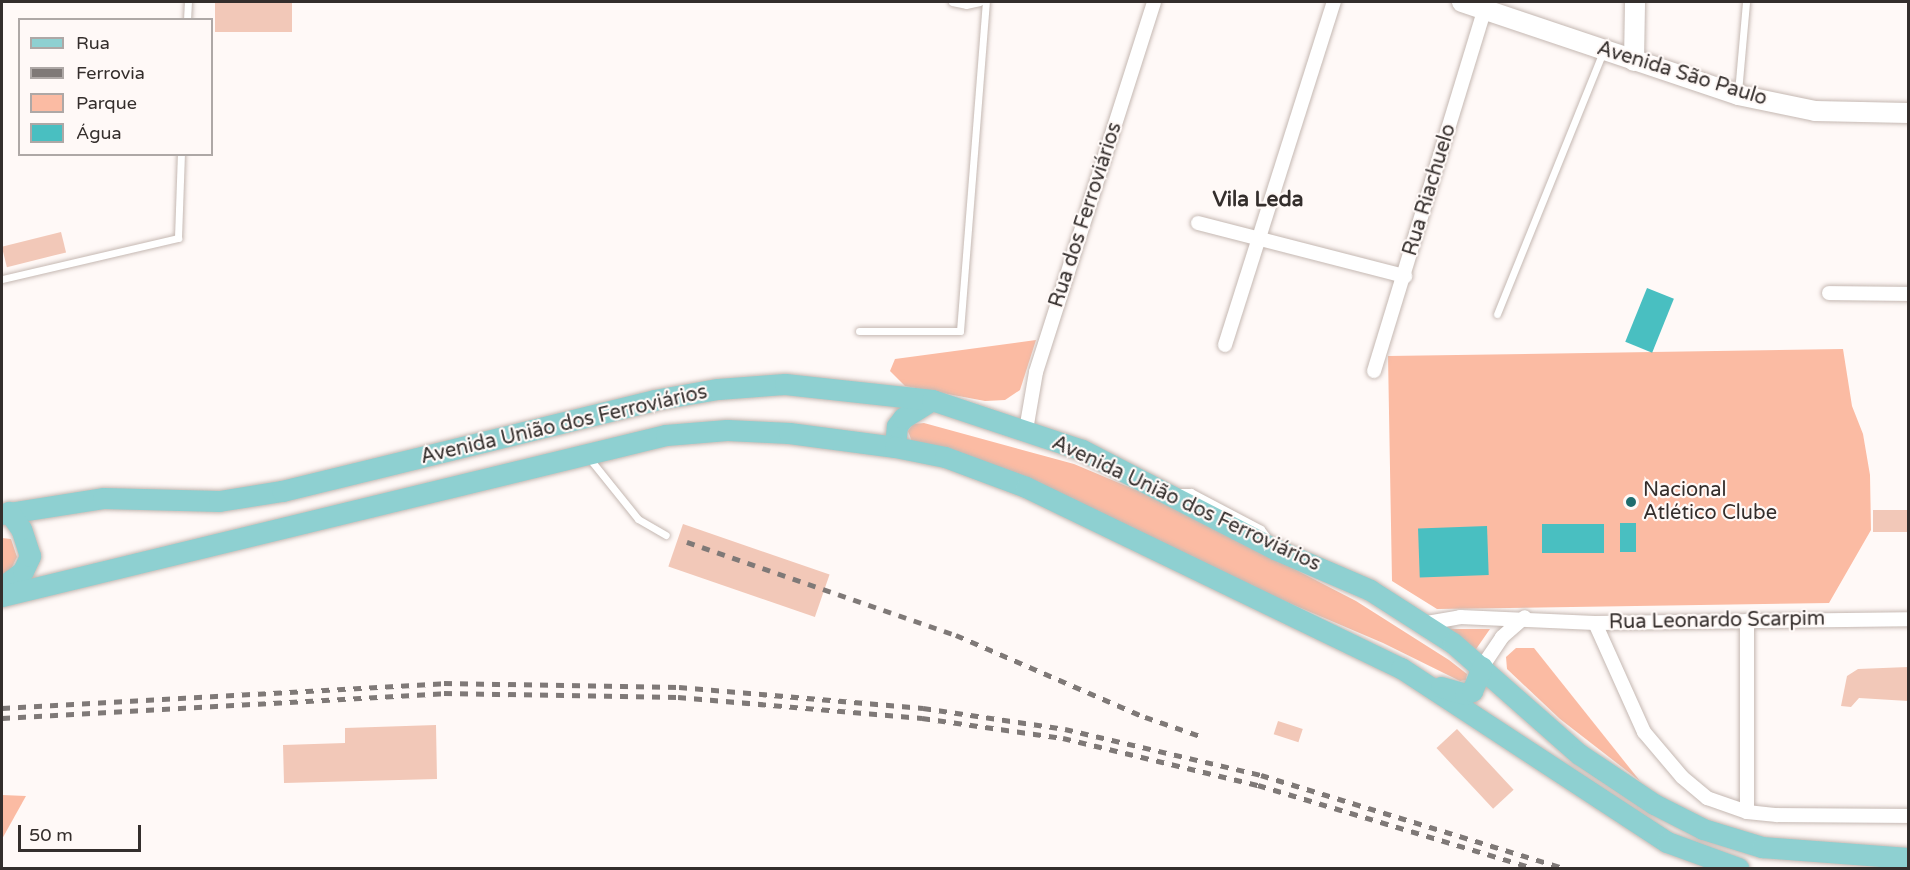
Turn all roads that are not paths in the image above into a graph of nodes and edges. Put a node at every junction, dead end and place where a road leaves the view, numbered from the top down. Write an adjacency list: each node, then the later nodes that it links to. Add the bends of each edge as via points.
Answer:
1 (188, 2): 11 (lane)
2 (952, 2): 3 (lane)
3 (980, 2)
4 (986, 2): 24 (lane, via 960,331)
5 (1154, 2): 28 (street, Rua dos Ferroviários, via 1036,372)
6 (1334, 2): 18 (street)
7 (1462, 2): 10 (main road, Avenida São Paulo)
8 (1635, 2): 13 (main road)
9 (1746, 2): 14 (lane)
10 (1485, 9): 12 (main road, Avenida São Paulo); 19 (street, Rua Riachuelo)
11 (187, 18)
12 (1603, 52): 13 (main road, Avenida São Paulo); 23 (lane)
13 (1634, 61): 14 (main road, Avenida São Paulo)
14 (1738, 95): 15 (main road, Avenida São Paulo, via 1815,111)
15 (1908, 113)
16 (181, 156): 20 (lane, via 178,238)
17 (1198, 223): 18 (street)
18 (1257, 237): 19 (street); 25 (street)
19 (1405, 276): 26 (street, Rua Riachuelo)
20 (2, 279)
21 (1829, 293): 22 (street)
22 (1908, 294)
23 (1497, 314)
24 (859, 331)
25 (1225, 345)
26 (1374, 372)
27 (932, 400): 28 (main road, Avenida União dos Ferroviários); 29 (main road, via 903,418 897,426); 31 (main road, Avenida União dos Ferroviários, via 785,384 718,389 654,400 282,491 219,501 103,498)
28 (1026, 430): 38 (main road, Avenida União dos Ferroviários, via 1082,450 1275,549 1370,590)
29 (894, 447): 30 (main road, Avenida União dos Ferroviários, via 789,433 727,430 666,435); 41 (main road, Avenida União dos Ferroviários, via 945,457 1026,487)
30 (583, 452): 32 (lane, via 638,519); 34 (main road, Avenida União dos Ferroviários)
31 (5, 513): 33 (main road, via 21,529 30,556 23,571)
32 (666, 535)
33 (2, 587)
34 (2, 596)
35 (1525, 617): 38 (street, Rua Leonardo Scarpim, via 1460,617); 39 (street, Rua Leonardo Scarpim); 40 (street, via 1502,637)
36 (1908, 619): 37 (street, Rua Leonardo Scarpim)
37 (1747, 621): 39 (street, Rua Leonardo Scarpim); 42 (street)
38 (1427, 623): 40 (main road, Avenida União dos Ferroviários)
39 (1595, 623): 42 (street, via 1644,732 1682,777 1707,798)
40 (1482, 668): 41 (main road, via 1477,685 1465,694); 45 (main road, Avenida União dos Ferroviários, via 1579,754 1654,804 1703,829 1762,847)
41 (1432, 685): 46 (main road, Avenida União dos Ferroviários, via 1667,842)
42 (1747, 812): 43 (street)
43 (1908, 816)
44 (1908, 858): 45 (main road, Avenida União dos Ferroviários)
45 (1850, 861)
46 (1738, 868)

